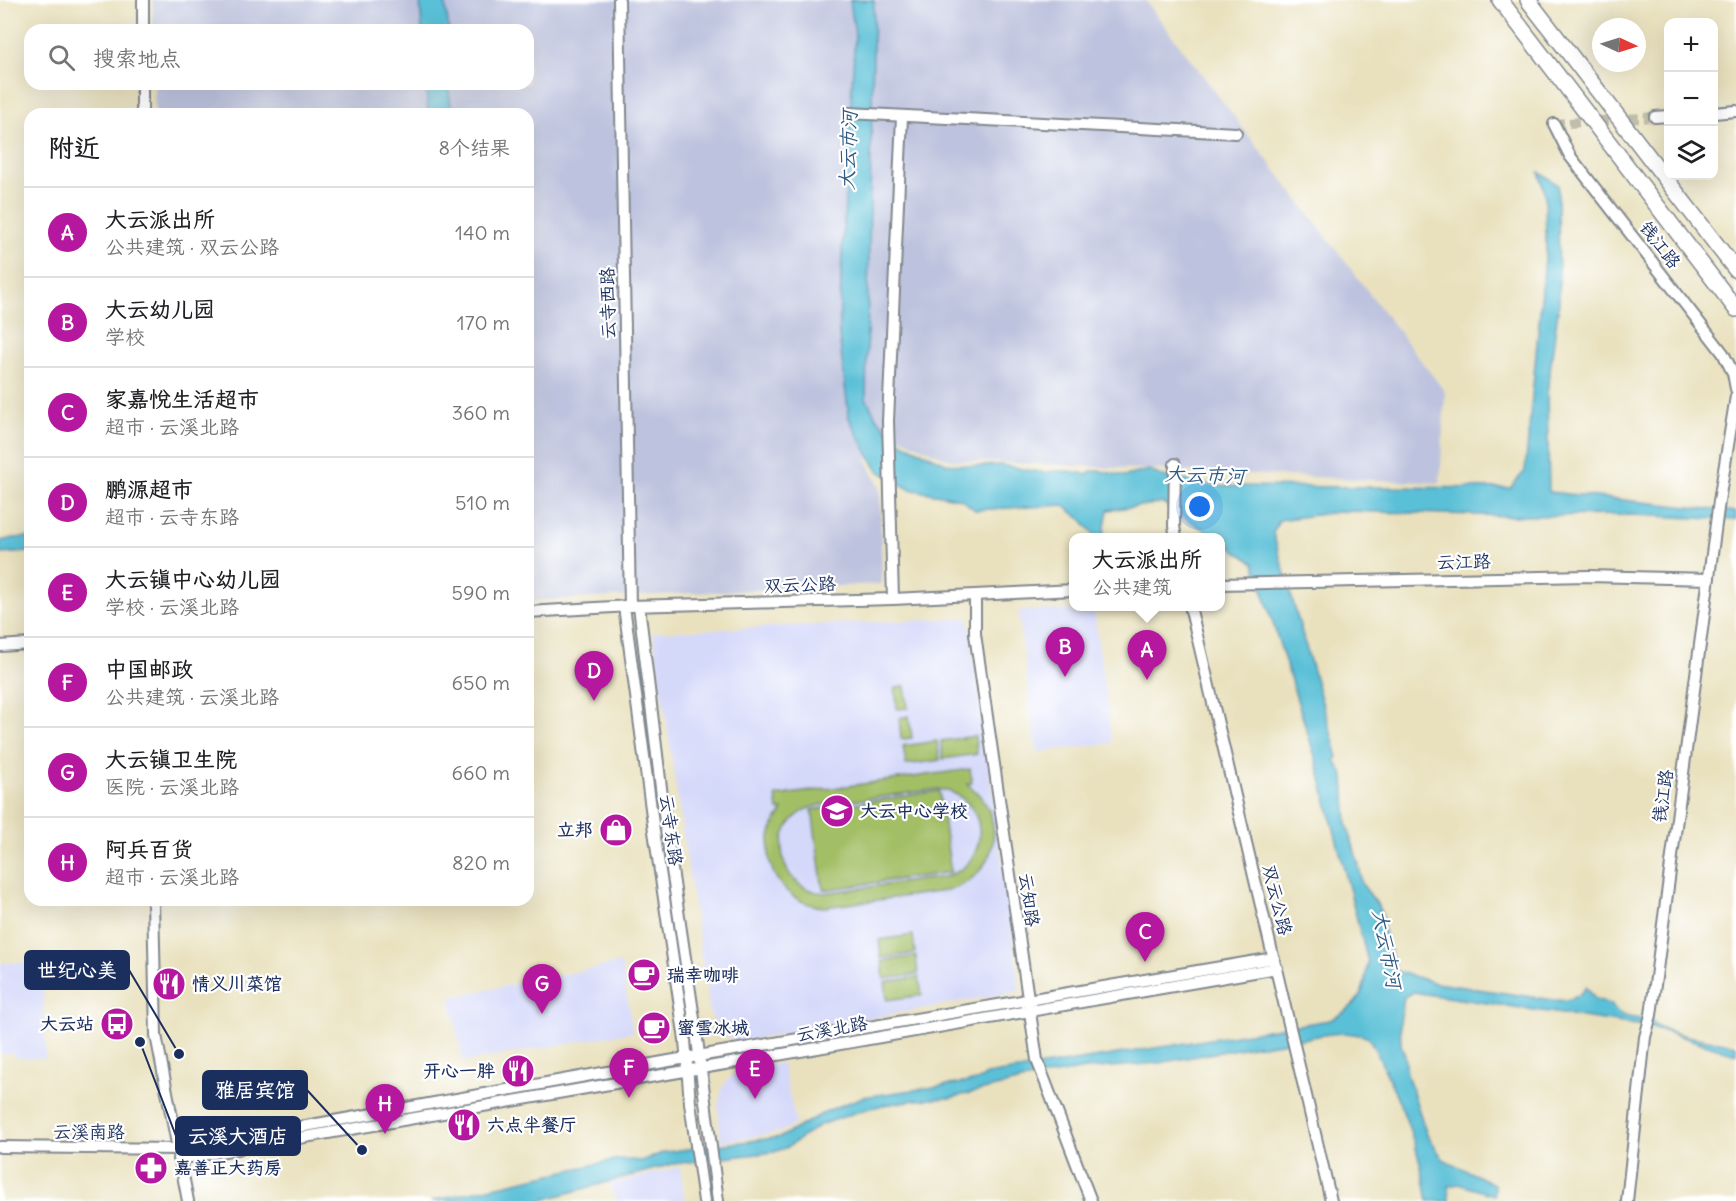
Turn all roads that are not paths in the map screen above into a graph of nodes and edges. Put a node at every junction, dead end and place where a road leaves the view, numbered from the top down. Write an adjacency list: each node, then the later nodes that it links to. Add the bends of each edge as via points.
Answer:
1 (143, 0): 5 (street)
2 (619, 0): 27 (street, 云寺西路)
3 (1500, 0): 17 (highway)
4 (1528, 0): 16 (highway)
5 (142, 24)
6 (142, 90): 7 (street)
7 (142, 108)
8 (1736, 111): 9 (street)
9 (1718, 112)
10 (849, 113): 12 (street)
11 (1664, 116): 13 (street)
12 (902, 117): 15 (street); 26 (street, via 888,421)
13 (1655, 117)
14 (1554, 124): 18 (street, 钱江路, via 1570,156 1724,353)
15 (1236, 134)
16 (1736, 270)
17 (1736, 309)
18 (1736, 389)
19 (1736, 396): 22 (street, 钱江路)
20 (1175, 464): 21 (street)
21 (1175, 532)
22 (1708, 579): 23 (street, 云江路, via 1588,576); 46 (street, 钱江路, via 1645,1037)
23 (1225, 584)
24 (1069, 590): 25 (street, 双云公路)
25 (975, 595): 26 (street, 双云公路); 34 (street, 云知路, via 975,633)
26 (893, 599): 27 (street, 双云公路)
27 (631, 606): 29 (street, 双云公路); 35 (street, 云寺东路); 36 (street, 云寺东路)
28 (1191, 611): 33 (street, 双云公路)
29 (534, 612)
30 (24, 644): 31 (street)
31 (0, 646)
32 (153, 906): 40 (street, via 156,1035)
33 (1276, 963): 34 (street, 云溪北路); 45 (street, 双云公路)
34 (1028, 1006): 35 (street, 云溪北路); 37 (street, 云溪北路); 44 (street, 云知路, via 1044,1082)
35 (699, 1056): 36 (street, 云溪北路); 37 (street, 云寺东路)
36 (686, 1058): 38 (street, 云寺东路); 40 (street, 云溪北路)
37 (700, 1069): 38 (street, 云溪北路); 43 (street)
38 (687, 1071): 40 (street, 云溪北路); 42 (street)
39 (0, 1148): 40 (street, 云溪南路)
40 (178, 1154): 41 (street)
41 (188, 1201)
42 (704, 1201)
43 (718, 1201)
44 (1091, 1201)
45 (1330, 1201)
46 (1627, 1201)

